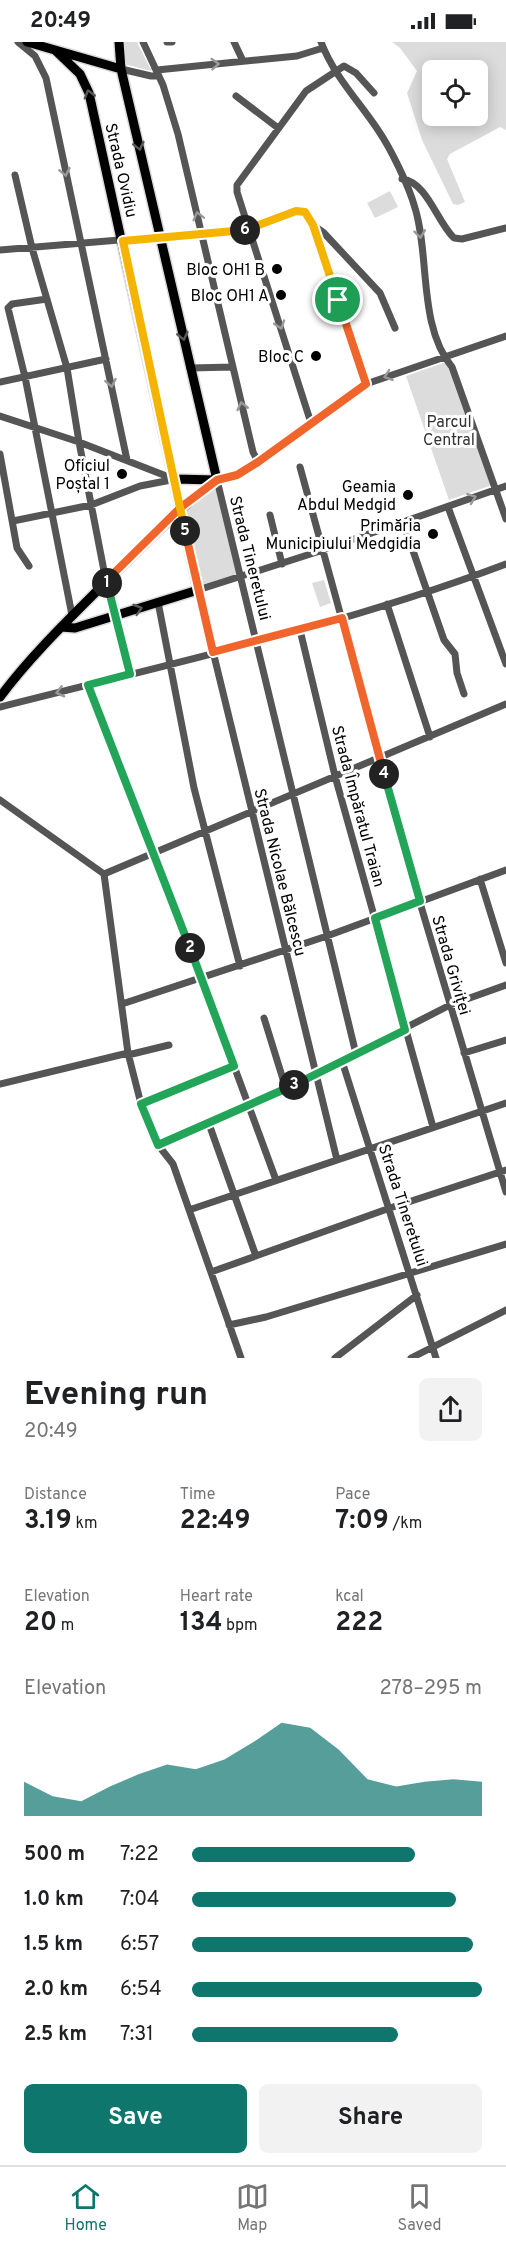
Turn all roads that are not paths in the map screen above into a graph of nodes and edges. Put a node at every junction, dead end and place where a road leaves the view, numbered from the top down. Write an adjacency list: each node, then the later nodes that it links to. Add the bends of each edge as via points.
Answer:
1 (18, 42): 25 (street, one-way to 25, via 35,56 46,78)
2 (27, 42): 9 (main road)
3 (119, 42): 11 (main road, Strada Tineretului)
4 (143, 42): 13 (street)
5 (167, 42): 6 (street)
6 (172, 42)
7 (234, 42): 10 (street)
8 (322, 45): 10 (street, via 297,56); 12 (street)
9 (55, 50): 11 (main road); 24 (main road, Strada Ovidiu, one-way to 9, via 87,87)
10 (243, 61): 13 (street, one-way to 10)
11 (122, 69): 13 (street, via 151,76); 23 (main road, Strada Tineretului, one-way to 23)
12 (334, 71): 14 (street, via 344,66 352,69); 16 (street, via 306,91); 18 (street, via 380,133)
13 (158, 73): 22 (street, one-way to 13, via 176,126)
14 (374, 93)
15 (236, 96): 16 (street)
16 (278, 128): 21 (street, via 237,185)
17 (15, 175): 26 (street)
18 (402, 179): 20 (street, via 420,188 454,238); 31 (street, one-way to 31, via 418,219 429,309)
19 (313, 225): 21 (street, via 300,210); 29 (street, via 374,286); 38 (street)
20 (506, 228)
21 (249, 230): 22 (street); 40 (street, one-way to 40)
22 (203, 235): 23 (street); 33 (street)
23 (161, 238): 24 (street); 35 (main road, Strada Tineretului, one-way to 35)
24 (123, 241): 25 (street); 46 (main road, Strada Ovidiu)
25 (80, 243): 26 (street); 32 (street)
26 (32, 248): 27 (street); 28 (street)
27 (0, 250)
28 (47, 299): 34 (street); 36 (street, via 8,308)
29 (395, 328)
30 (506, 336): 31 (street)
31 (444, 357): 38 (street, one-way to 38); 53 (street, via 452,367)
32 (106, 360): 34 (street); 44 (street, one-way to 44)
33 (233, 367): 35 (street); 45 (street, one-way to 33)
34 (67, 368): 36 (street); 42 (street)
35 (190, 368): 51 (main road, Strada Tineretului)
36 (25, 377): 37 (street); 41 (street)
37 (0, 382)
38 (366, 384): 40 (street)
39 (0, 416): 41 (street)
40 (311, 423): 45 (street)
41 (34, 427): 42 (street); 57 (street)
42 (79, 442): 44 (street); 54 (street)
43 (0, 454): 49 (street)
44 (127, 460): 48 (street)
45 (258, 462): 51 (street, via 237,475)
46 (171, 466): 48 (street); 50 (main road, Strada Ovidiu)
47 (300, 467): 62 (street, Strada Griviței)
48 (159, 473): 50 (street)
49 (3, 479): 60 (street)
50 (174, 480): 51 (main road); 54 (street, via 151,483); 56 (main road, Strada Ovidiu)
51 (217, 480): 56 (main road); 67 (street, Strada Tineretului)
52 (506, 486): 53 (street)
53 (494, 490): 55 (street, one-way to 53); 59 (street)
54 (91, 505): 57 (street); 68 (street)
55 (448, 507): 61 (street); 66 (street)
56 (180, 508): 68 (main road); 69 (main road, Strada Ovidiu)
57 (51, 513): 60 (street); 73 (street)
58 (270, 515): 63 (street)
59 (506, 519)
60 (13, 521): 65 (street, via 17,548)
61 (403, 522): 62 (street); 70 (street)
62 (323, 550): 63 (street); 75 (street, Strada Griviței)
63 (282, 564): 67 (street)
64 (506, 564): 66 (street)
65 (29, 566)
66 (475, 576): 70 (street); 81 (street)
67 (241, 577): 69 (street); 78 (street, Strada Tineretului)
68 (106, 581): 73 (main road); 74 (street)
69 (198, 590): 71 (main road); 79 (street, Strada Nicolae Bălcescu)
70 (426, 592): 72 (street); 84 (street, via 445,644 455,654)
71 (158, 602): 74 (main road, one-way to 71); 80 (street)
72 (387, 604): 75 (street); 88 (street)
73 (72, 615): 76 (main road)
74 (115, 615): 76 (main road, via 75,628); 82 (street)
75 (342, 618): 77 (street); 89 (street, Strada Griviței)
76 (61, 627): 85 (main road)
77 (300, 630): 78 (street); 90 (street, Strada Împăratul Traian)
78 (256, 641): 79 (street); 91 (street, Strada Tineretului)
79 (213, 652): 80 (street); 93 (street, Strada Nicolae Bălcescu)
80 (172, 663): 82 (street); 94 (street)
81 (506, 664)
82 (130, 674): 83 (street)
83 (88, 685): 87 (street, one-way to 87); 95 (street)
84 (464, 694)
85 (0, 697)
86 (506, 704): 88 (street)
87 (0, 707)
88 (430, 737): 89 (street)
89 (379, 758): 90 (street); 99 (street, Strada Griviței)
90 (335, 777): 91 (street); 100 (street, Strada Împăratul Traian)
91 (293, 794): 93 (street); 101 (street, Strada Tineretului)
92 (0, 800): 97 (street)
93 (252, 811): 94 (street); 102 (street, Strada Nicolae Bălcescu)
94 (205, 831): 95 (street); 104 (street)
95 (153, 853): 97 (street); 105 (street)
96 (506, 870): 98 (street)
97 (104, 874): 107 (street)
98 (480, 879): 99 (street); 103 (street)
99 (420, 901): 100 (street); 108 (street, Strada Griviței)
100 (375, 918): 101 (street); 110 (street, Strada Împăratul Traian)
101 (327, 936): 102 (street); 115 (street, Strada Tineretului)
102 (287, 950): 104 (street); 118 (street, Strada Nicolae Bălcescu)
103 (506, 963)
104 (240, 966): 105 (street)
105 (202, 979): 107 (street); 117 (street)
106 (506, 985): 108 (street)
107 (123, 1004): 114 (street)
108 (450, 1005): 110 (street); 113 (street, Strada Griviței)
109 (264, 1018): 120 (street)
110 (405, 1030): 115 (street); 126 (street, Strada Împăratul Traian)
111 (506, 1040): 113 (street)
112 (169, 1045): 114 (street)
113 (464, 1053): 124 (street, Strada Griviței)
114 (128, 1054): 119 (street); 122 (street)
115 (356, 1054): 116 (street)
116 (342, 1061): 118 (street); 128 (street, Strada Tineretului)
117 (234, 1066): 122 (street); 123 (street)
118 (315, 1075): 120 (street); 129 (street, Strada Nicolae Bălcescu)
119 (0, 1084)
120 (286, 1089): 123 (street)
121 (506, 1103): 124 (street)
122 (141, 1104): 127 (street)
123 (249, 1106): 125 (street); 131 (street)
124 (481, 1112): 126 (street); 130 (street, Strada Griviței)
125 (209, 1124): 127 (street); 133 (street)
126 (433, 1127): 128 (street)
127 (158, 1145): 135 (street, via 173,1164)
128 (370, 1148): 129 (street); 134 (street, Strada Tineretului)
129 (337, 1160): 131 (street)
130 (503, 1171): 132 (street, Strada Griviței); 134 (street)
131 (276, 1180): 133 (street)
132 (506, 1192)
133 (234, 1194): 135 (street); 137 (street)
134 (390, 1209): 137 (street); 139 (street, Strada Tineretului)
135 (189, 1210): 138 (street)
136 (506, 1244): 139 (street)
137 (256, 1256): 138 (street)
138 (211, 1272): 142 (street)
139 (411, 1274): 140 (street, Strada Tineretului); 142 (street)
140 (417, 1295): 143 (street, Strada Tineretului); 145 (street)
141 (506, 1310): 143 (street)
142 (230, 1325): 144 (street)
143 (433, 1347): 146 (street); 147 (street, Strada Tineretului)
144 (241, 1358)
145 (335, 1358)
146 (411, 1358)
147 (436, 1358)

